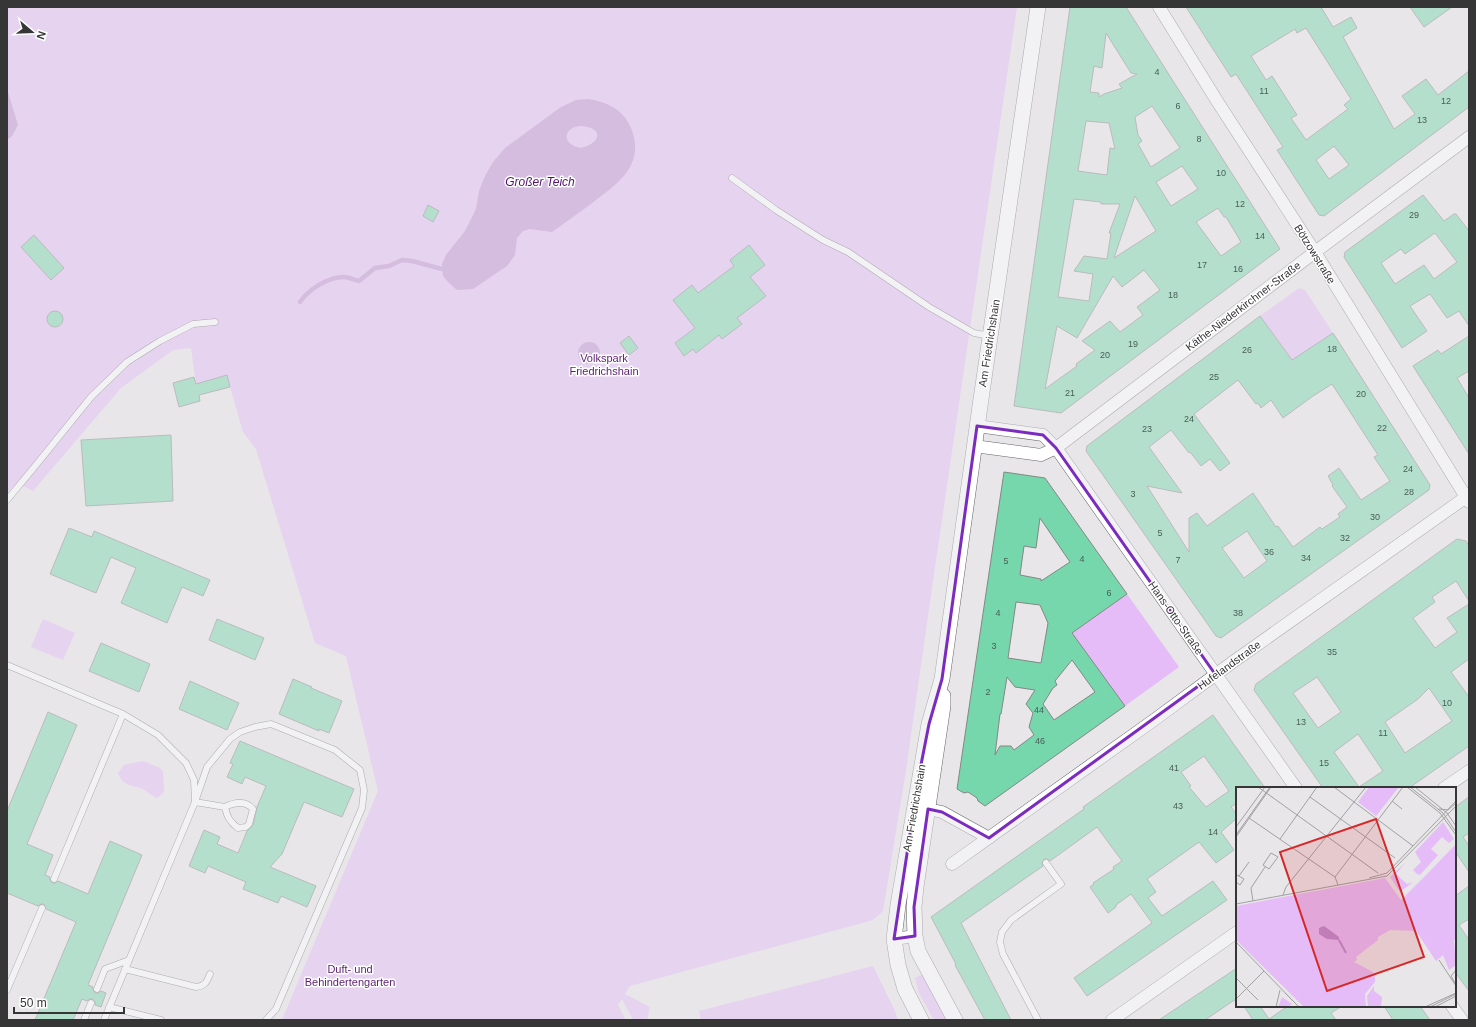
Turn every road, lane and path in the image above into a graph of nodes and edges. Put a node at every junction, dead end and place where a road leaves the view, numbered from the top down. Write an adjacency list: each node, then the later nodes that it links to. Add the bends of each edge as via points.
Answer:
1 (1038, 7): 7 (street, Am Friedrichshain)
2 (1159, 7): 5 (street, Bötzowstraße)
3 (1469, 137): 5 (street, Käthe-Niederkirchner-Straße)
4 (732, 178): 7 (lane, via 776,210 823,240 848,252 929,307 974,333)
5 (1315, 252): 10 (street, Käthe-Niederkirchner-Straße); 11 (street, Bötzowstraße)
6 (215, 322): 12 (lane, via 193,324 127,362 91,397)
7 (991, 336): 8 (street, Am Friedrichshain)
8 (977, 426): 9 (street, Am Friedrichshain); 10 (street, via 1044,435)
9 (974, 446): 10 (street, Käthe-Niederkirchner-Straße, via 1041,456); 15 (street, Am Friedrichshain)
10 (1056, 448): 14 (street, Hans-Otto-Straße)
11 (1468, 498): 14 (street, Hufelandstraße)
12 (7, 500)
13 (7, 665): 16 (lane)
14 (1216, 674): 18 (street, Hans-Otto-Straße); 23 (street, Hufelandstraße)
15 (942, 679): 22 (street, Am Friedrichshain, via 943,706); 30 (street, Am Friedrichshain, via 928,724)
16 (123, 714): 20 (lane, via 158,735 186,763 194,780); 26 (lane)
17 (1469, 771): 19 (street)
18 (1295, 787)
19 (1445, 787)
20 (195, 802): 21 (lane); 31 (lane); 42 (lane, via 207,767 230,739 255,727 271,724 335,750 360,770 364,790 362,808 276,1009)
21 (225, 807): 21 (lane, via 231,823 238,828 246,827 253,809 249,804 240,802)
22 (928, 809): 23 (street, via 942,812); 29 (street, Am Friedrichshain, via 914,907)
23 (989, 838): 24 (street, Hufelandstraße)
24 (952, 864)
25 (1046, 864): 45 (lane, via 1061,884 1011,920 1002,932 1000,942 1003,954)
26 (54, 879)
27 (42, 908): 35 (lane)
28 (1236, 933): 46 (street)
29 (915, 936): 30 (street); 44 (street, Am Friedrichshain, via 918,951)
30 (894, 939): 43 (street, Am Friedrichshain, via 905,989)
31 (129, 960): 32 (lane); 34 (lane, via 105,970)
32 (125, 969): 33 (lane, via 196,988 207,983); 37 (lane)
33 (210, 974)
34 (97, 989)
35 (7, 990)
36 (91, 1003): 39 (lane)
37 (110, 1007): 40 (lane); 41 (lane)
38 (1453, 1007): 47 (street)
39 (84, 1020)
40 (104, 1020)
41 (161, 1020)
42 (266, 1020)
43 (921, 1020)
44 (955, 1020)
45 (1038, 1020)
46 (1112, 1020)
47 (1462, 1020)

